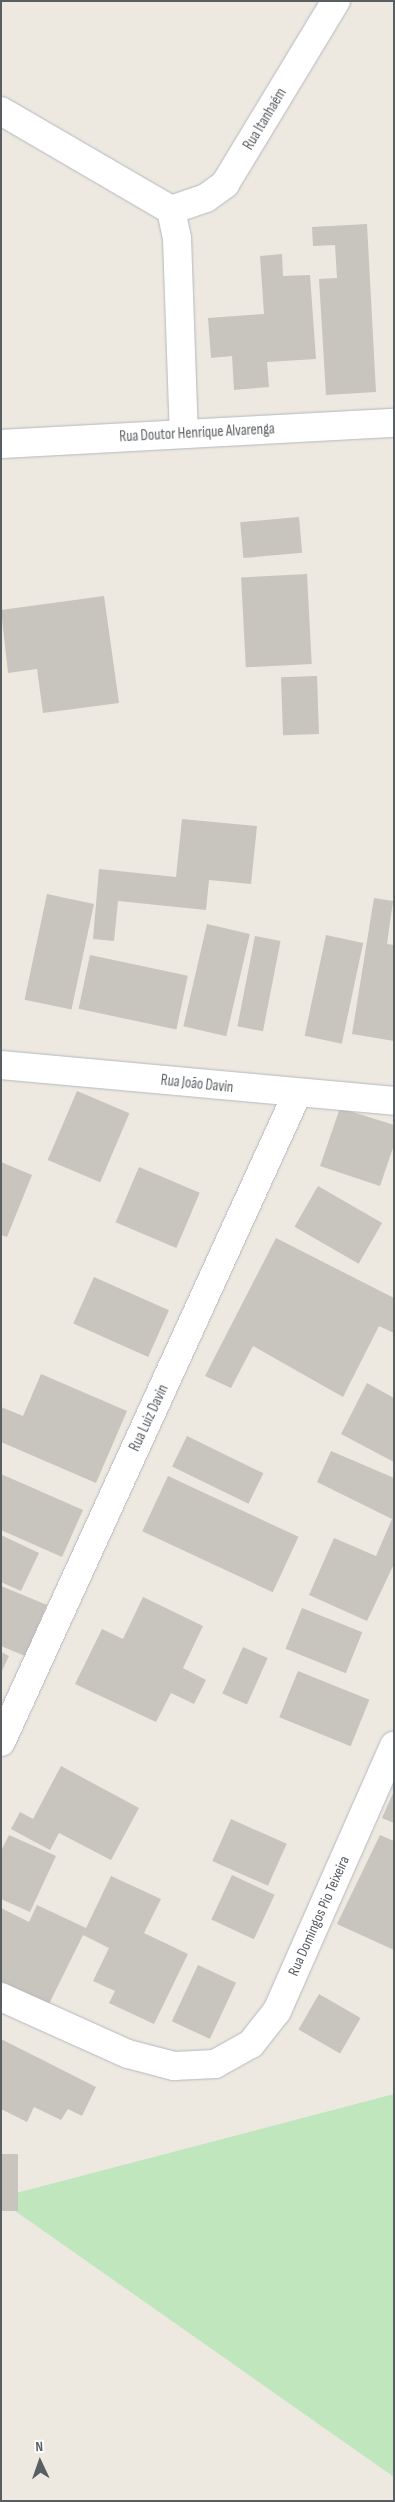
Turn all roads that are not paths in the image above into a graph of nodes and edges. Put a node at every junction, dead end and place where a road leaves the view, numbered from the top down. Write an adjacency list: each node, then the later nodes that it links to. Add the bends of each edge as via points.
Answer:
1 (336, 1): 3 (street, Rua Itanhaém, via 225,184 206,198)
2 (1, 111): 3 (street)
3 (171, 210): 5 (street, via 177,238)
4 (394, 423): 5 (street, Rua Doutor Henrique Alvarenga)
5 (184, 434): 6 (street, Rua Doutor Henrique Alvarenga)
6 (1, 444)
7 (1, 1065): 8 (street, Rua João Davin)
8 (297, 1094): 9 (street, Rua João Davin); 10 (street, Rua Luiz Davin)
9 (394, 1101)
10 (1, 1742)
11 (394, 1746): 12 (street, Rua Domingos Pio Teixeira, via 277,2011 251,2044 216,2064 174,2066 128,2054)
12 (1, 1998)

